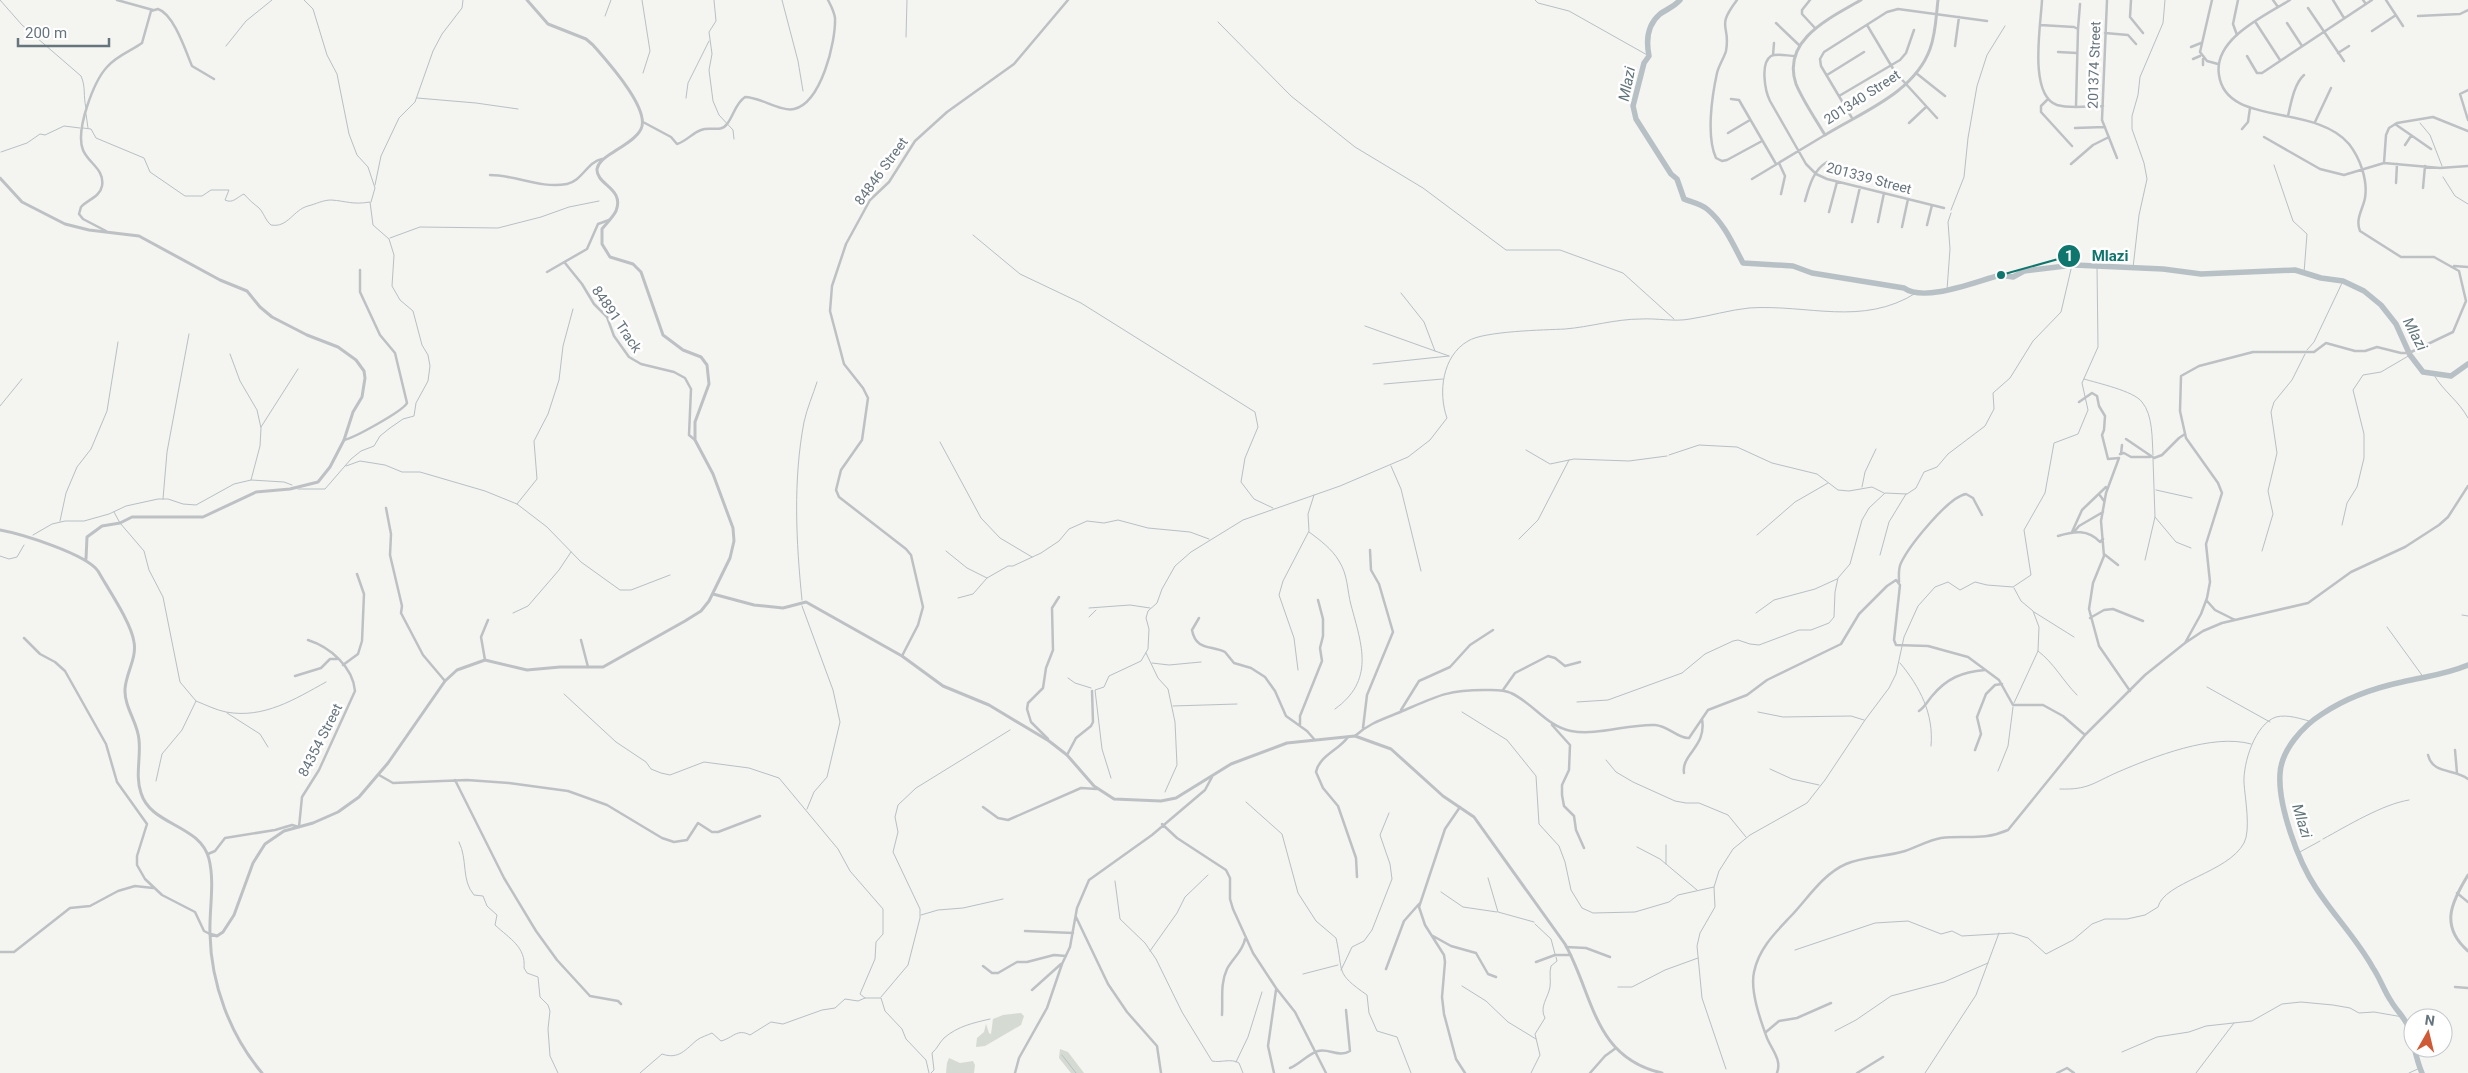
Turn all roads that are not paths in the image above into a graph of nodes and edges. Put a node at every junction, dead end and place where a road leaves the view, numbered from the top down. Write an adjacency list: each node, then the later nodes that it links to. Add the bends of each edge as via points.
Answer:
1 (117, 0): 24 (street)
2 (527, 0): 89 (street, via 548,24 593,45 630,92)
3 (828, 0): 89 (street, via 834,17 833,45 821,80 810,99 791,109 745,97 726,126 699,130 686,142 677,144)
4 (1068, 0): 185 (street, 84846 Street, via 1014,64 947,112 915,141 889,182 866,206 846,244 832,286 830,311 841,357 868,398 862,440 842,470 836,490 839,497 911,555 923,613)
5 (1737, 0): 102 (street, via 1724,22 1726,51 1717,72 1710,120 1713,151 1722,161)
6 (1810, 0): 38 (street, via 1802,14)
7 (1861, 0): 38 (street)
8 (1938, 0): 26 (street, 201340 Street)
9 (2042, 0): 36 (street)
10 (2107, 0): 43 (street, 201374 Street)
11 (2131, 0): 44 (street, via 2130,17)
12 (2212, 0): 47 (street)
13 (2238, 0): 45 (street, via 2233,24)
14 (2274, 0): 22 (street)
15 (2290, 0): 22 (street)
16 (2333, 0): 30 (street)
17 (2363, 0): 21 (street)
18 (2372, 0): 21 (street)
19 (2386, 0): 27 (street)
20 (2080, 4): 39 (street)
21 (2366, 4): 30 (street)
22 (2278, 8): 32 (street)
23 (2308, 8): 42 (street)
24 (152, 10): 72 (street, via 162,10 170,20 192,66); 137 (street, via 144,41 108,66 83,116 82,146 100,172 102,185 97,194 80,207 79,214)
25 (2468, 10): 28 (street, via 2460,14)
26 (1937, 13): 29 (street); 35 (street, via 1898,9); 69 (street, 201340 Street, via 1930,48)
27 (2396, 15): 37 (street); 41 (street)
28 (2418, 16)
29 (1959, 17): 31 (street); 50 (street)
30 (2344, 18): 42 (street)
31 (1987, 21)
32 (2256, 22): 45 (street); 64 (street)
33 (1776, 23): 49 (street)
34 (2287, 24): 51 (street)
35 (1867, 25): 67 (street); 70 (street, via 1822,53 1820,62)
36 (2040, 25): 39 (street); 79 (street, via 2040,77 2043,93)
37 (2403, 26)
38 (1815, 28): 49 (street)
39 (2078, 29): 56 (street)
40 (1914, 30): 67 (street, via 1906,53)
41 (2372, 31)
42 (2323, 32): 51 (street); 57 (street)
43 (2105, 33): 48 (street, via 2127,34); 81 (street, 201374 Street)
44 (2143, 33)
45 (2237, 35): 66 (street, via 2223,48)
46 (1774, 43): 58 (street, 201339 Street)
47 (2201, 43): 53 (street); 60 (street)
48 (2136, 44)
49 (1799, 45): 59 (street)
50 (1955, 46)
51 (2302, 46): 64 (street)
52 (2349, 46): 57 (street)
53 (2191, 47)
54 (1864, 52): 70 (street)
55 (2058, 52): 56 (street)
56 (2077, 53): 80 (street)
57 (2338, 53): 65 (street)
58 (1773, 55): 59 (street); 106 (street, 201339 Street, via 1766,65 1767,94)
59 (1795, 56): 98 (street, via 1797,84)
60 (2200, 56): 62 (street); 63 (street)
61 (2246, 56): 64 (street, via 2258,74)
62 (2193, 59)
63 (2203, 59): 66 (street); 68 (street)
64 (2280, 60)
65 (2344, 62)
66 (2218, 64): 83 (street, via 2226,94 2238,104)
67 (1891, 65): 73 (street); 76 (street)
68 (2203, 65)
69 (1916, 73): 73 (street, 201340 Street); 77 (street)
70 (1827, 75): 76 (street)
71 (2304, 75): 84 (street)
72 (214, 79)
73 (1906, 84): 82 (street); 85 (street, 201340 Street)
74 (2331, 88): 90 (street)
75 (2468, 90): 88 (street, via 2460,94)
76 (1839, 96): 85 (street)
77 (1945, 96)
78 (1731, 99): 87 (street, via 1738,99)
79 (2048, 99): 80 (street, via 2060,106); 103 (street, via 2040,106 2041,112)
80 (2076, 106): 81 (street)
81 (2103, 106): 94 (street, 201374 Street)
82 (1926, 107): 86 (street); 91 (street)
83 (2250, 108): 84 (street); 95 (street, via 2248,122)
84 (2288, 116): 90 (street)
85 (1852, 118): 98 (street, 201340 Street)
86 (1937, 118)
87 (1750, 120): 97 (street); 102 (street)
88 (2468, 120)
89 (643, 122): 108 (street, via 630,140)
90 (2315, 122): 116 (street, via 2344,139)
91 (1909, 123)
92 (2395, 124): 96 (street, via 2433,117); 99 (street); 110 (street, via 2386,135)
93 (2075, 128): 94 (street)
94 (2105, 128): 100 (street, 201374 Street)
95 (2242, 129)
96 (2468, 130)
97 (1728, 133)
98 (1825, 135): 106 (street, 201340 Street)
99 (2411, 136): 104 (street); 105 (street)
100 (2109, 137): 107 (street, 201374 Street); 112 (street, via 2093,145)
101 (2264, 137): 116 (street, via 2323,170 2348,175)
102 (1762, 141): 111 (street)
103 (2072, 146)
104 (2404, 146)
105 (2431, 149)
106 (1799, 151): 111 (street, 201340 Street); 118 (street, 201339 Street)
107 (2118, 158)
108 (604, 159): 117 (street, via 590,165 574,181 556,186); 132 (street, via 597,170 599,177 610,186 618,203 616,213)
109 (1827, 162): 118 (street)
110 (2384, 163): 113 (street); 116 (street)
111 (1777, 164): 120 (street, 201340 Street); 126 (street, via 1785,176)
112 (2071, 164)
113 (2397, 164): 114 (street); 122 (street)
114 (2425, 166): 115 (street); 124 (street)
115 (2468, 166)
116 (2362, 169): 139 (street, via 2365,193 2358,224 2364,235 2401,257 2434,257)
117 (490, 174)
118 (1816, 174): 121 (street, 201339 Street); 128 (street, via 1810,182)
119 (0, 178): 137 (street, via 26,205 65,224)
120 (1752, 179)
121 (1837, 182): 123 (street, 201339 Street); 131 (street)
122 (2396, 183)
123 (1860, 188): 125 (street, 201339 Street); 133 (street)
124 (2423, 188)
125 (1884, 193): 127 (street, 201339 Street); 134 (street)
126 (1781, 194)
127 (1908, 199): 129 (street, 201339 Street); 136 (street)
128 (1805, 201)
129 (1932, 205): 130 (street, 201339 Street); 135 (street)
130 (1944, 208)
131 (1829, 212)
132 (609, 220): 138 (street, via 598,224 587,249); 147 (street, via 602,229 602,244 610,257 633,264 641,272 663,336 683,350 701,357 707,365 709,384 695,422)
133 (1852, 222)
134 (1878, 222)
135 (1927, 225)
136 (1902, 227)
137 (107, 233): 146 (street, via 130,234 148,240 220,280 247,290 272,317 352,356 364,371 365,386 348,422)
138 (565, 263): 142 (street); 147 (street, 84891 Track, via 594,304 608,317 614,336 629,357 685,378 691,389 689,435)
139 (2452, 266): 140 (street); 144 (street, via 2460,273 2466,301 2452,334 2409,352 2377,347 2355,351 2326,343 2314,352 2254,352 2199,366 2183,373 2180,380 2180,411)
140 (2468, 267)
141 (360, 270): 146 (street, via 360,292 380,335 395,353 407,403 366,432)
142 (547, 272)
143 (2079, 402): 151 (street, via 2092,393 2097,396 2105,416 2102,443 2108,459)
144 (2185, 434): 150 (street, via 2162,455); 174 (street, via 2222,493 2206,544 2210,582)
145 (2126, 439): 150 (street)
146 (344, 440): 167 (street, via 330,468 318,482 256,492 203,517 132,517 102,526 88,537)
147 (695, 440): 171 (street, via 713,474 733,528 730,558)
148 (2122, 445): 149 (street)
149 (2120, 454): 150 (street); 151 (street)
150 (2151, 457)
151 (2117, 460): 152 (street)
152 (2108, 486): 154 (street); 155 (street)
153 (2468, 486): 178 (street, via 2446,519 2405,547 2360,566 2308,603)
154 (2099, 494): 155 (street); 160 (street, via 2082,510)
155 (2104, 502): 157 (street)
156 (386, 508): 193 (street, via 391,534 390,555 401,613 423,655)
157 (2102, 512): 160 (street); 162 (street)
158 (1982, 515): 170 (street, via 1969,495 1957,498 1914,540 1900,564)
159 (0, 530): 167 (street)
160 (2073, 532): 161 (street); 163 (street, via 2092,534)
161 (2058, 536)
162 (2103, 539): 163 (street); 164 (street)
163 (2100, 542): 164 (street)
164 (2104, 546): 166 (street)
165 (1370, 550): 203 (street, via 1371,570 1379,584 1393,632 1365,702)
166 (2104, 554): 168 (street); 176 (street, via 2090,593)
167 (86, 559): 228 (street, via 98,571 134,642 125,693 138,733 139,786 143,799 152,810 199,840)
168 (2118, 565)
169 (356, 574): 189 (street, via 364,594 362,641 358,654)
170 (1899, 582): 191 (street, via 1894,643 1902,647 1935,647 1968,657); 200 (street, via 1891,582 1865,607 1841,644 1767,680 1746,695 1712,708)
171 (713, 594): 185 (street, via 749,604 783,608 806,602); 190 (street, via 701,610 685,621 611,663)
172 (1059, 597): 208 (street, via 1052,608 1053,650 1043,688 1027,704 1028,717)
173 (1318, 600): 202 (street, via 1323,620 1322,659 1299,720)
174 (2206, 600): 178 (street, via 2212,608); 184 (street)
175 (1200, 618): 202 (street, via 1192,630 1195,639 1207,649 1225,652 1234,663 1265,677 1286,716)
176 (2090, 618): 179 (street, via 2113,609); 196 (street, via 2099,646)
177 (488, 620): 187 (street, via 481,636)
178 (2235, 620): 184 (street, via 2203,631)
179 (2144, 621)
180 (1493, 630): 199 (street, via 1470,645 1450,666 1419,681)
181 (24, 638): 231 (street, via 65,671 106,744 117,782 147,824 137,865)
182 (308, 640): 186 (street, via 332,651)
183 (581, 640): 190 (street)
184 (2185, 643): 196 (street)
185 (902, 656): 208 (street, via 942,686 989,705)
186 (337, 659): 189 (street); 192 (street, via 330,659 321,668)
187 (484, 660): 190 (street, via 527,670); 193 (street, via 458,670)
188 (1580, 662): 195 (street, via 1565,666 1548,656 1516,673)
189 (343, 665): 226 (street, 84354 Street, via 353,683 354,694 319,770 302,796)
190 (588, 667)
191 (1984, 670): 194 (street); 198 (street, via 1960,674 1934,694)
192 (295, 676)
193 (445, 681): 217 (street)
194 (2002, 684): 204 (street, via 2014,705 2043,705 2063,716); 209 (street, via 1995,685 1986,694 1977,717 1981,734)
195 (1502, 690): 199 (street, via 1448,692); 201 (street, via 1516,696)
196 (2130, 690): 204 (street)
197 (1092, 691): 212 (street, via 1093,722 1076,738)
198 (1919, 711)
199 (1401, 712): 203 (street)
200 (1702, 719): 201 (street, via 1694,734 1686,738 1670,728 1658,726 1579,732); 215 (street, via 1701,741 1687,759)
201 (1550, 721): 227 (street, via 1570,745 1569,770 1562,785 1562,795 1564,806 1574,816)
202 (1301, 727): 207 (street)
203 (1363, 728): 206 (street)
204 (2085, 735): 262 (street, via 2008,830 1982,838 1937,839 1905,851 1847,863 1808,895 1766,943 1755,967 1753,983)
205 (1348, 736): 206 (street); 207 (street); 230 (street, via 1341,746 1320,762 1316,772 1323,788 1338,806 1356,858)
206 (1355, 736): 223 (street, via 1396,752 1443,796)
207 (1314, 739): 218 (street, via 1269,748 1230,764)
208 (1049, 741): 212 (street)
209 (1975, 750)
210 (2455, 750): 216 (street)
211 (2428, 754): 213 (street)
212 (1067, 755): 221 (street)
213 (2436, 768): 214 (street); 216 (street)
214 (2434, 771)
215 (1684, 773)
216 (2457, 773): 219 (street)
217 (379, 775): 220 (street, via 393,782); 226 (street, via 359,797 338,812)
218 (1213, 776): 221 (street, via 1169,800 1119,800); 225 (street, via 1205,790)
219 (2468, 779)
220 (455, 780): 224 (street, via 509,782 575,793 607,805 674,842 687,840 698,822 712,832 718,832); 259 (street, via 504,878 536,931 590,996)
221 (1097, 789): 222 (street, via 1081,788 1008,820 998,818)
222 (983, 807)
223 (1460, 807): 233 (street, via 1445,829); 243 (street, via 1480,824)
224 (760, 816)
225 (1162, 824): 235 (street, via 1089,880); 239 (street, via 1177,838 1226,870 1230,878 1231,903)
226 (299, 826): 228 (street, via 225,838 215,851); 241 (street, via 284,831 265,844 253,863 234,915)
227 (1584, 848)
228 (208, 854): 238 (street, via 211,871)
229 (2468, 875): 232 (street)
230 (1357, 877)
231 (154, 888): 238 (street, via 195,912 204,932); 245 (street, via 135,886 90,906 70,908 14,952)
232 (2457, 893): 234 (street); 244 (street, via 2451,923 2458,940)
233 (1420, 902): 240 (street, via 1422,919); 252 (street, via 1404,921)
234 (2468, 902)
235 (1076, 916): 237 (street); 269 (street, via 1108,984 1157,1046)
236 (1025, 931): 237 (street)
237 (1073, 933): 246 (street)
238 (210, 934): 241 (street); 242 (street)
239 (1245, 935): 255 (street); 261 (street, via 1244,946 1227,969 1222,984)
240 (1431, 935): 253 (street, via 1451,946 1476,953 1488,974); 272 (street, via 1444,955 1444,1014 1456,1059)
241 (217, 936): 242 (street)
242 (210, 942): 267 (street, via 212,966 221,998 241,1043)
243 (1566, 947): 247 (street); 248 (street, via 1586,948)
244 (2468, 951)
245 (0, 952)
246 (1066, 956): 250 (street); 251 (street, via 1017,962 998,973 992,973)
247 (1571, 956): 249 (street, via 1555,955); 263 (street, via 1594,1014)
248 (1610, 957)
249 (1536, 962)
250 (1062, 964): 257 (street); 268 (street, via 1047,1008 1019,1058)
251 (983, 966)
252 (1386, 969)
253 (1496, 976)
254 (2456, 987): 256 (street)
255 (1276, 988): 264 (street, via 1296,1012); 270 (street, via 1268,1046)
256 (2468, 988)
257 (1032, 990)
258 (1831, 1002): 262 (street, via 1797,1018 1778,1021)
259 (622, 1004)
260 (1346, 1010): 264 (street, via 1350,1051 1342,1054)
261 (1222, 1015)
262 (1766, 1032): 275 (street, via 1778,1060)
263 (1616, 1048): 273 (street); 274 (street, via 1631,1062)
264 (1316, 1052): 266 (street); 271 (street)
265 (1883, 1057): 276 (street)
266 (1290, 1068)
267 (262, 1073)
268 (1015, 1073)
269 (1162, 1073)
270 (1274, 1073)
271 (1326, 1073)
272 (1464, 1073)
273 (1590, 1073)
274 (1660, 1073)
275 (1777, 1073)
276 (1857, 1073)
277 (2057, 1073): 278 (street, via 2068,1068)
278 (2074, 1073)

